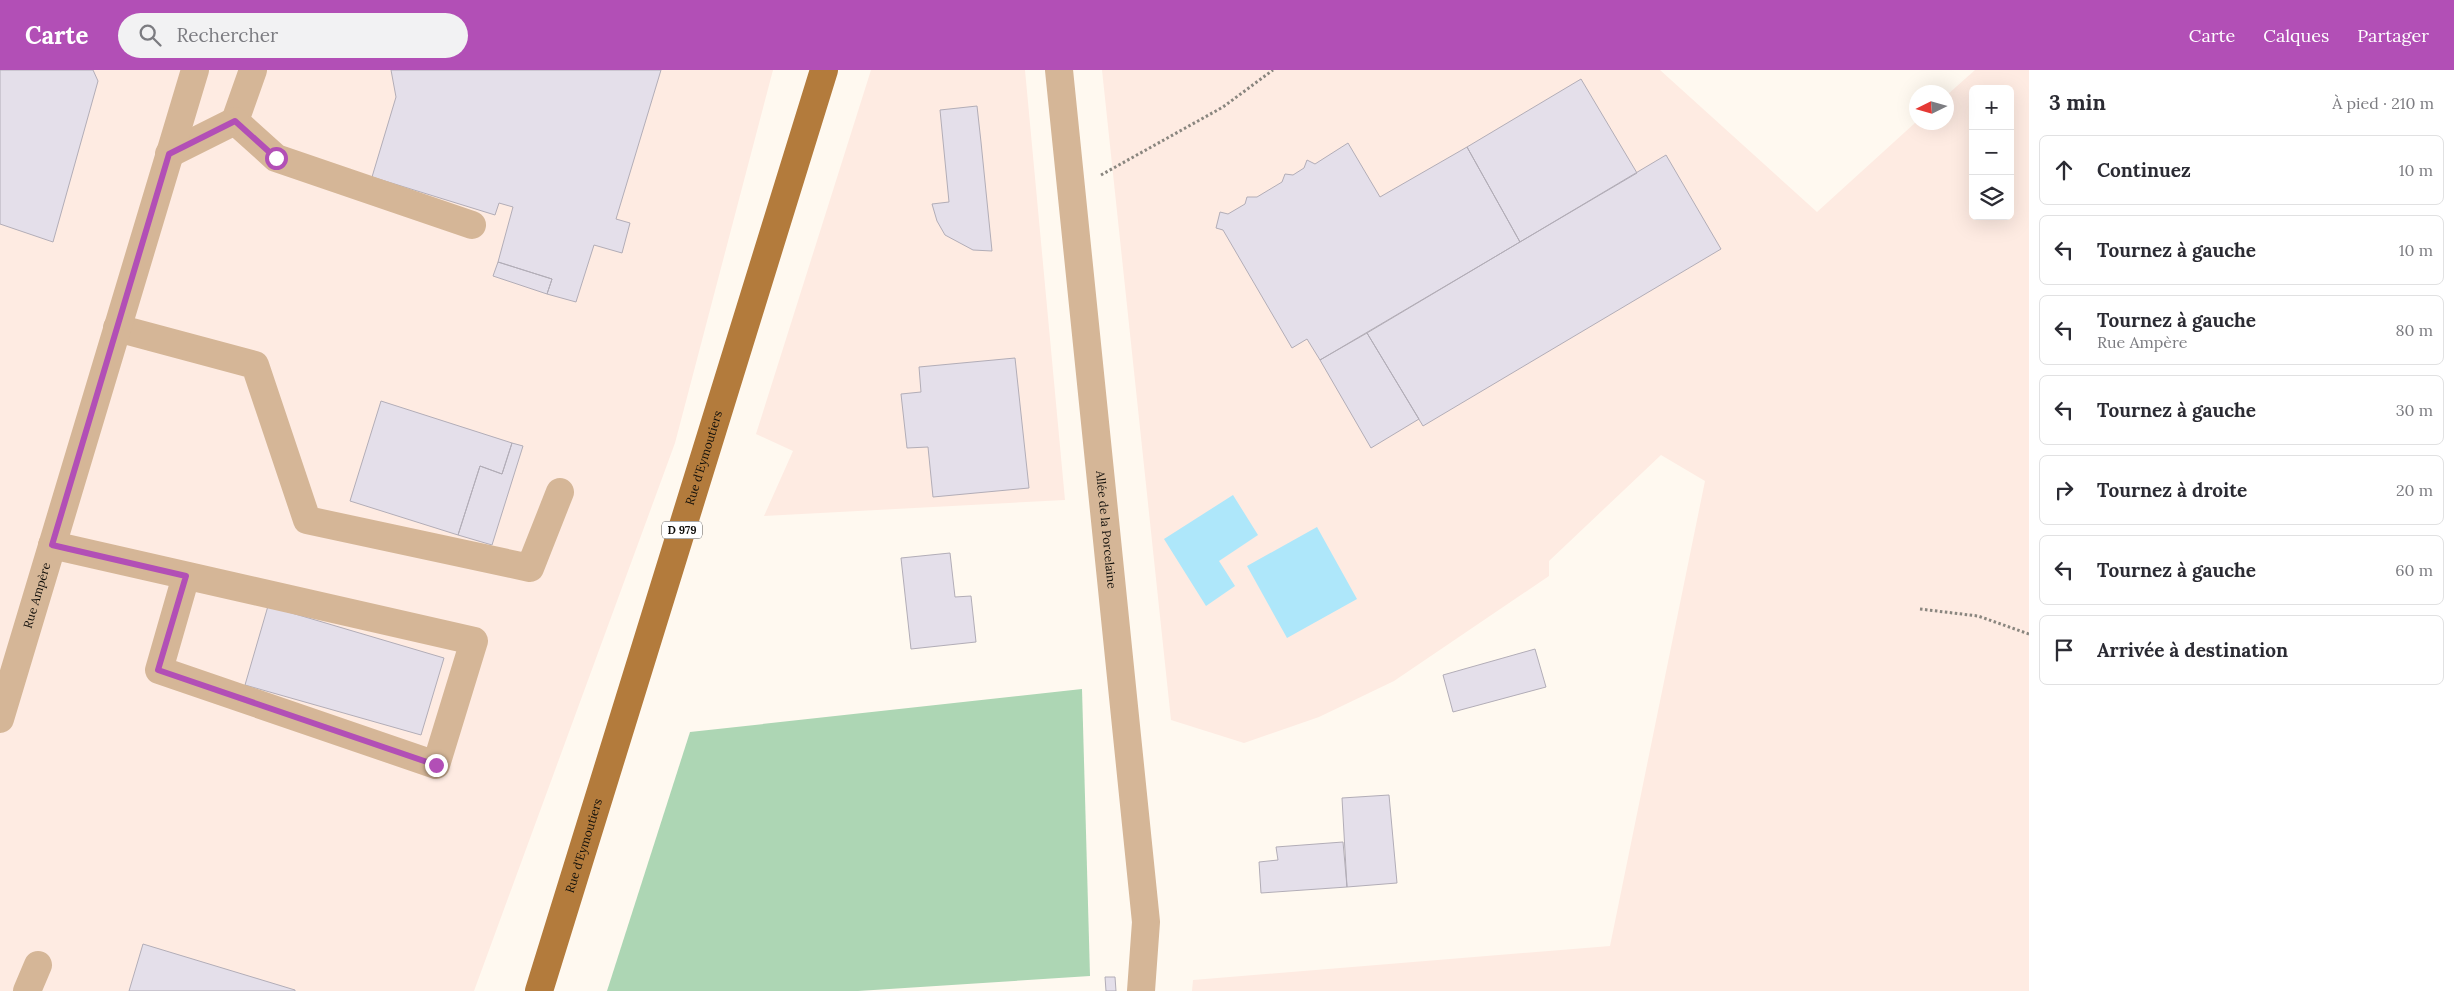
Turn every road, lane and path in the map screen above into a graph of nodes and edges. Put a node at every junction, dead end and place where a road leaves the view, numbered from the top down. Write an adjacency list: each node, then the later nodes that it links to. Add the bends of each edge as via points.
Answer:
1 (195, 70): 7 (street, Rue Ampère)
2 (253, 70): 6 (street)
3 (824, 70): 19 (main road, Rue d'Eymoutiers / D 979)
4 (1059, 70): 8 (street, Allée de la Porcelaine)
5 (1273, 70): 8 (path, via 1223,107)
6 (235, 121): 7 (street); 9 (street, via 276,158)
7 (169, 154): 10 (street, Rue Ampère)
8 (1070, 193): 20 (street, Allée de la Porcelaine, via 1146,922)
9 (472, 225)
10 (117, 328): 11 (street, via 256,364 307,520 530,568); 12 (street, Rue Ampère)
11 (560, 492)
12 (52, 545): 13 (street); 16 (street, Rue Ampère)
13 (186, 576): 13 (street, via 474,641 436,765 158,670)
14 (1920, 609): 15 (path, via 1978,616)
15 (2029, 634)
16 (0, 719)
17 (38, 965): 18 (street)
18 (27, 991)
19 (539, 991)
20 (1141, 991)

